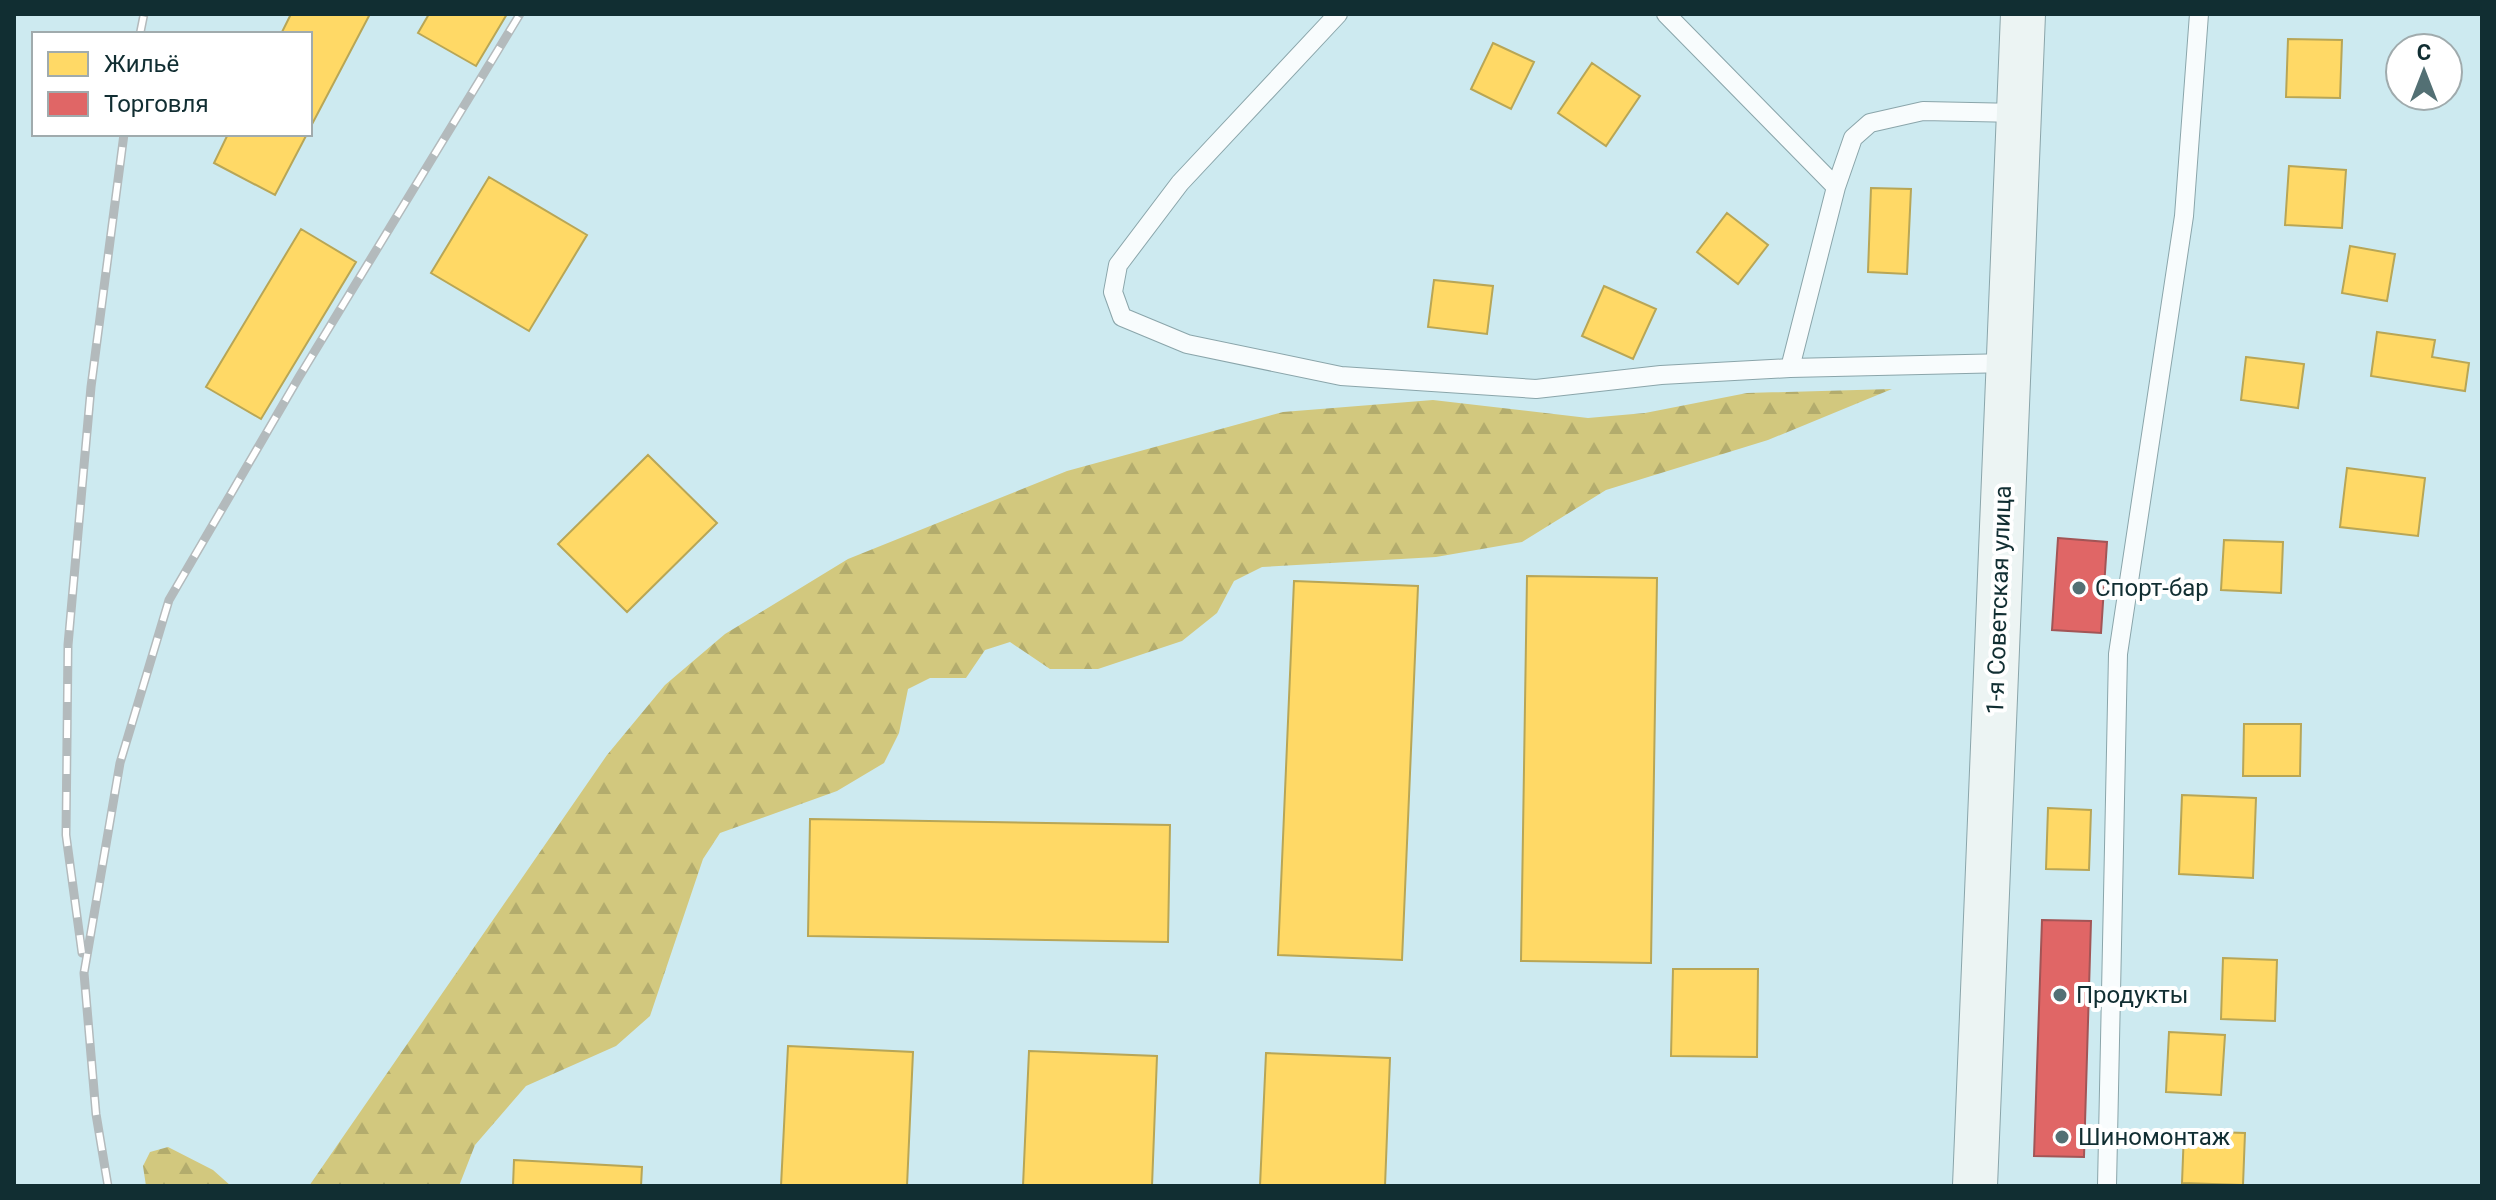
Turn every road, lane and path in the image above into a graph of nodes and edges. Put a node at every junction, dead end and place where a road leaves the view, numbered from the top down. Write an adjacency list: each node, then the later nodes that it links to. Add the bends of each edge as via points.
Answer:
1 (1338, 14): 8 (lane, via 1180,183 1118,265 1113,292 1122,317 1187,344 1341,376 1536,389)
2 (1666, 14): 6 (lane)
3 (2023, 14): 5 (street, 1-я Советская улица)
4 (2199, 14): 10 (lane, via 2184,216 2118,654)
5 (2019, 113): 6 (lane, via 1923,111 1870,123 1853,138); 7 (street, 1-я Советская улица)
6 (1836, 187): 8 (lane)
7 (2009, 363): 8 (lane); 9 (street, 1-я Советская улица)
8 (1790, 368)
9 (1975, 1186)
10 (2107, 1186)

